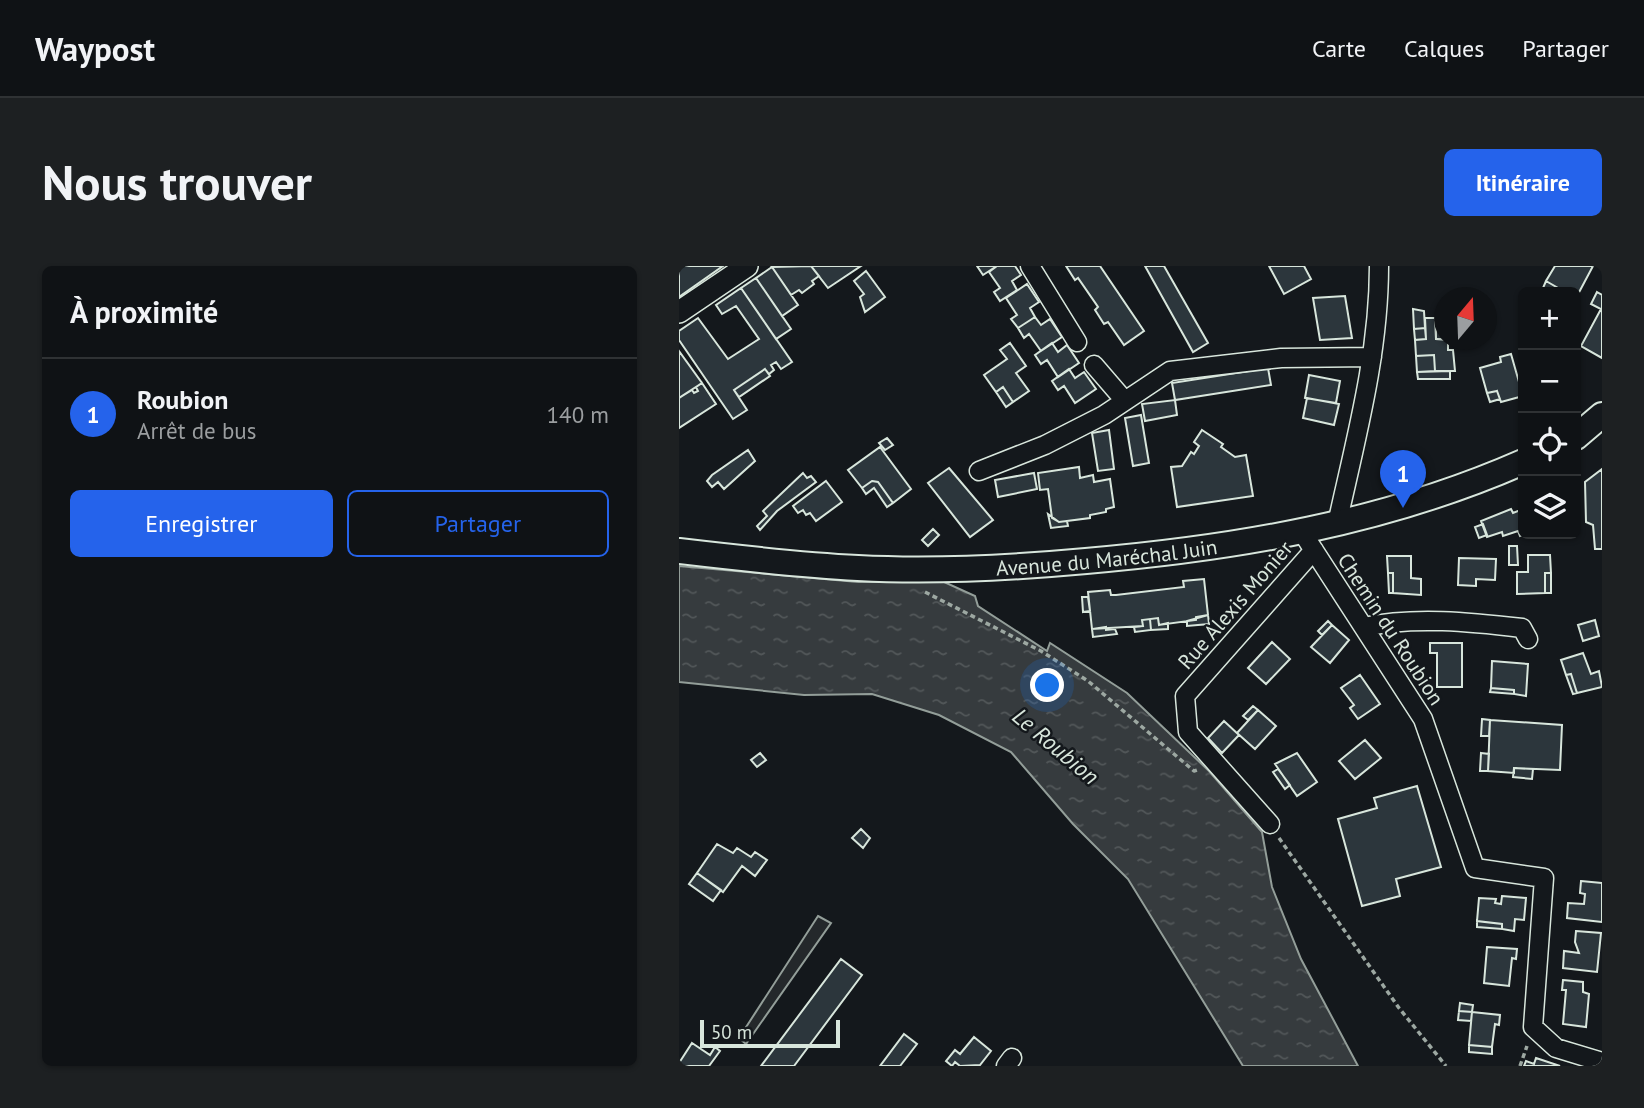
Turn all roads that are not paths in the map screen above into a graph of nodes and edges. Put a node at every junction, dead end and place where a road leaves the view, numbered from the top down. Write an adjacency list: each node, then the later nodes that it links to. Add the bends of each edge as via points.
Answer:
1 (747, 266): 4 (street)
2 (1030, 266): 5 (street)
3 (1379, 266): 6 (street, Chemin du Roubion)
4 (679, 312)
5 (1077, 342)
6 (1373, 357): 8 (street, via 1281,358 1170,372); 15 (street, Chemin du Roubion)
7 (1094, 365): 8 (street)
8 (1125, 401): 14 (street, via 1045,445)
9 (1602, 415): 11 (main road)
10 (1602, 422): 12 (main road)
11 (1581, 434)
12 (1581, 435)
13 (1518, 464): 15 (main road, Avenue du Maréchal Juin, via 1461,489)
14 (979, 471)
15 (1337, 524): 16 (main road, Avenue du Maréchal Juin)
16 (1308, 541): 17 (main road, Avenue du Maréchal Juin, via 995,569 859,568); 18 (street, Chemin du Roubion); 20 (street, Rue Alexis Monier, via 1185,696 1188,732)
17 (679, 551)
18 (1364, 627): 19 (street, via 1386,622 1483,624 1522,628); 21 (street, Chemin du Roubion, via 1423,719 1475,868 1544,878 1533,1027 1556,1048)
19 (1528, 639)
20 (1270, 824)
21 (1602, 1062)

